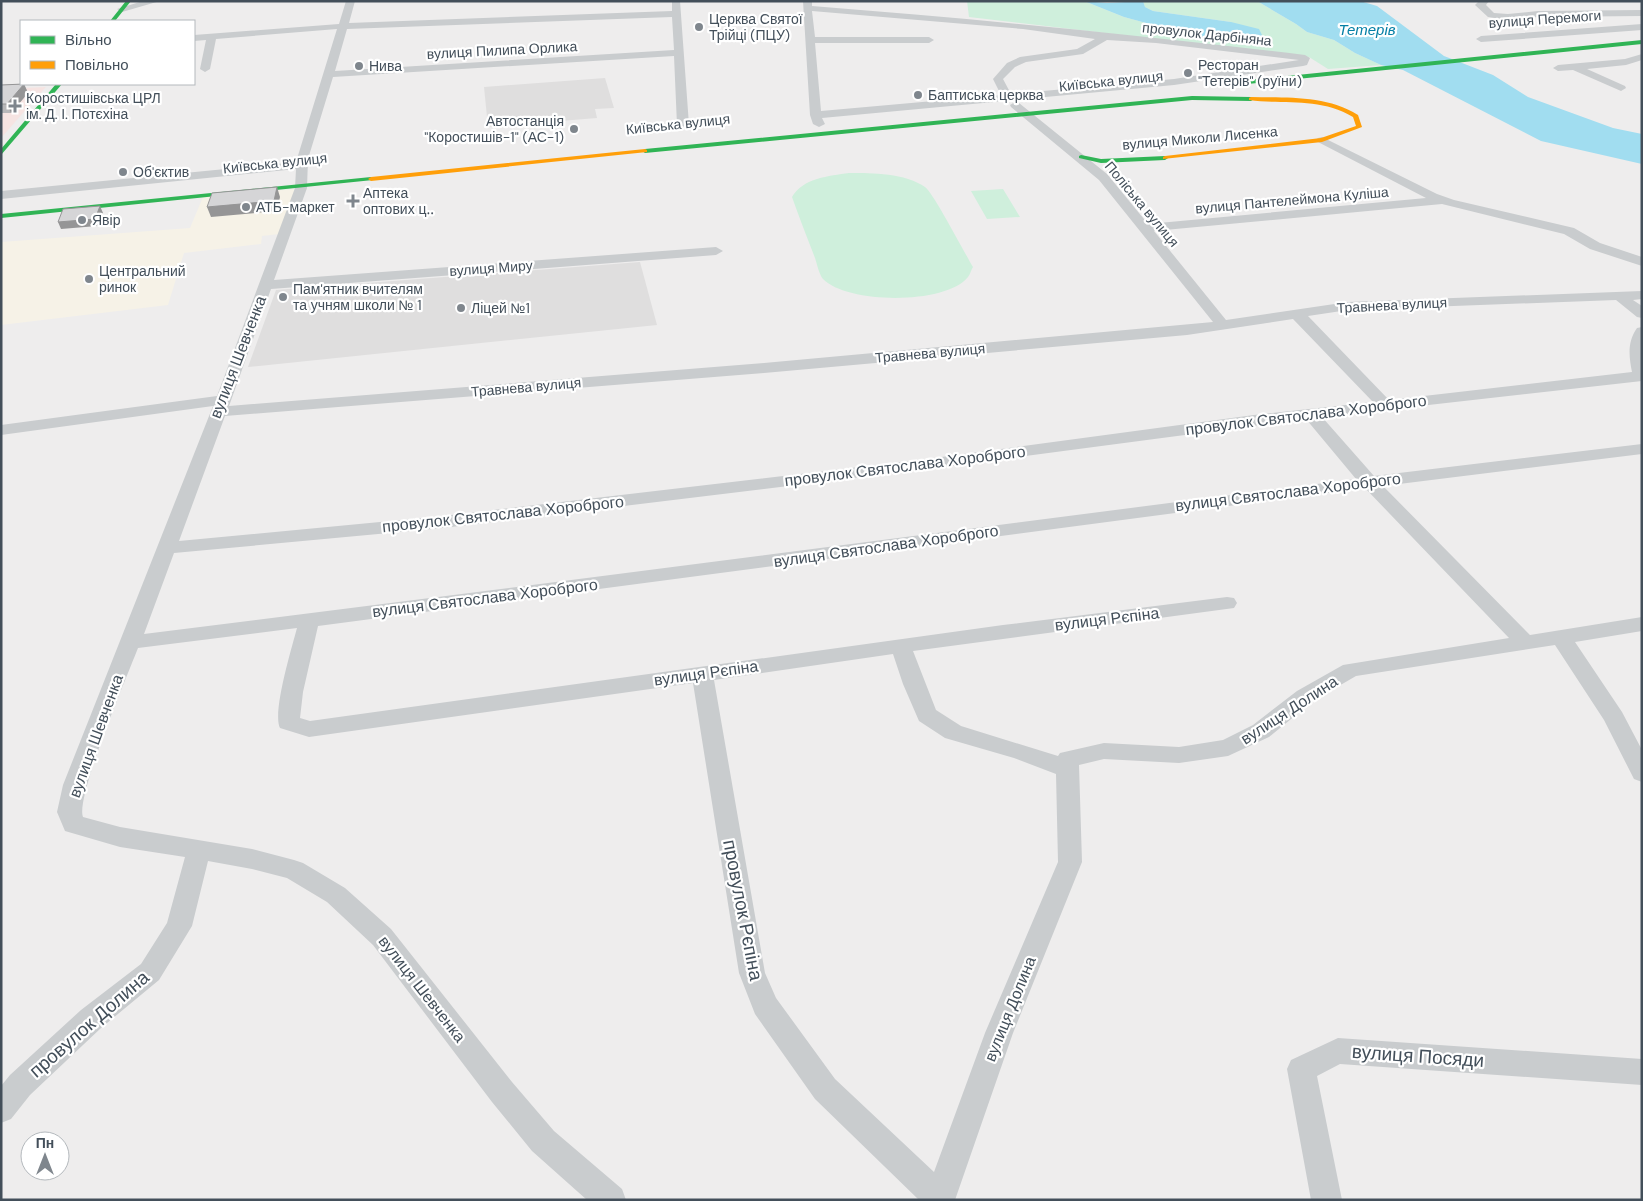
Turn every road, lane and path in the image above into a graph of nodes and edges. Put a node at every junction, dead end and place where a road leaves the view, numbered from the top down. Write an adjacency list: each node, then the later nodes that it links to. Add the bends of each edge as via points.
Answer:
1 (156, 1): 5 (street)
2 (351, 1): 12 (street, вулиця Шевченка)
3 (676, 1): 9 (street)
4 (1483, 1): 8 (street, via 1480,5 1491,15 1508,17)
5 (125, 5): 10 (street)
6 (1624, 5): 8 (street)
7 (807, 8): 11 (street); 15 (street, провулок Дарбіняна, via 1023,26); 18 (street)
8 (1642, 13)
9 (677, 14): 12 (street); 21 (street)
10 (113, 20)
11 (948, 25)
12 (345, 26): 14 (street); 27 (street, вулиця Шевченка)
13 (1642, 27): 17 (street, вулиця Перемоги)
14 (212, 36): 16 (street); 25 (street)
15 (1105, 37): 30 (street, via 1080,52 1024,59 1011,65 998,78); 30 (street, провулок Дарбіняна, via 1304,58 1303,62 1174,82)
16 (195, 38)
17 (1481, 39)
18 (810, 40): 19 (street); 32 (street)
19 (929, 40)
20 (1642, 42): 26 (street, вулиця Перемоги)
21 (678, 53): 27 (street, вулиця Пилипа Орлика); 33 (street)
22 (1642, 57): 23 (street, via 1626,62)
23 (1573, 66): 24 (street); 29 (street)
24 (1558, 68)
25 (205, 69)
26 (1357, 70): 30 (street, Київська вулиця)
27 (328, 74): 37 (street, вулиця Шевченка)
28 (58, 85): 35 (street)
29 (1621, 88)
30 (1011, 101): 31 (street, Поліська вулиця); 32 (street, Київська вулиця)
31 (1026, 114): 34 (street, Київська вулиця, via 1192,98 1323,104 1356,116 1359,128); 36 (street, Поліська вулиця); 37 (street, Київська вулиця)
32 (818, 120): 37 (street, Київська вулиця)
33 (683, 125)
34 (1322, 140): 36 (street, вулиця Миколи Лисенка, via 1135,161 1101,161); 39 (street)
35 (1, 153)
36 (1081, 157): 42 (street, Поліська вулиця, via 1103,177)
37 (301, 176): 38 (street); 40 (street, Київська вулиця); 41 (street); 45 (street, вулиця Шевченка)
38 (1, 195)
39 (1442, 200): 42 (street, вулиця Пантелеймона Куліша); 44 (street, via 1569,231 1595,246)
40 (1, 206)
41 (1, 216)
42 (1146, 228): 50 (street, Поліська вулиця)
43 (716, 251): 45 (street, вулиця Миру)
44 (1642, 262)
45 (266, 285): 54 (street, вулиця Шевченка)
46 (1642, 295): 47 (street, Травнева вулиця)
47 (1620, 296): 48 (street, Травнева вулиця, via 1348,306); 49 (street)
48 (1297, 314): 50 (street, Травнева вулиця); 53 (street)
49 (1642, 314)
50 (1223, 325): 54 (street, Травнева вулиця, via 764,368)
51 (1642, 331): 52 (street, via 1636,344)
52 (1641, 376): 53 (street, провулок Святослава Хороброго)
53 (1385, 405): 55 (street, провулок Святослава Хороброго)
54 (219, 406): 56 (street, Травнева вулиця); 59 (street, вулиця Шевченка)
55 (1310, 414): 58 (street); 59 (street, провулок Святослава Хороброго, via 919,466 473,518)
56 (1, 430)
57 (1642, 449): 58 (street, вулиця Святослава Хороброго)
58 (1368, 481): 61 (street, вулиця Святослава Хороброго); 65 (street)
59 (167, 548): 64 (street, вулиця Шевченка)
60 (1227, 603): 66 (street, вулиця Рєпіна)
61 (309, 621): 64 (street, вулиця Святослава Хороброго); 67 (street, вулиця Рєпіна, via 288,722 309,729)
62 (1642, 624): 63 (street, вулиця Долина)
63 (1560, 636): 65 (street, вулиця Долина); 69 (street, via 1614,718)
64 (131, 642): 70 (street, вулиця Шевченка, via 75,785 69,812 74,824)
65 (1525, 642): 68 (street, вулиця Долина, via 1351,670 1305,696 1261,731 1228,748 1179,755 1104,751 1068,759)
66 (901, 646): 67 (street, вулиця Рєпіна); 68 (street, via 927,715 953,732)
67 (702, 674): 73 (street, провулок Рєпіна, via 752,973 766,1005 825,1089)
68 (1068, 769): 73 (street, вулиця Долина, via 1070,862 999,1033)
69 (1642, 773)
70 (199, 850): 72 (street, провулок Долина, via 179,926 150,972 91,1018 20,1084); 74 (street, вулиця Шевченка, via 294,870 336,895 382,937 543,1141)
71 (1642, 1072): 75 (street, вулиця Посяди, via 1338,1051 1301,1069)
72 (1, 1109)
73 (940, 1199)
74 (612, 1200)
75 (1326, 1200)

